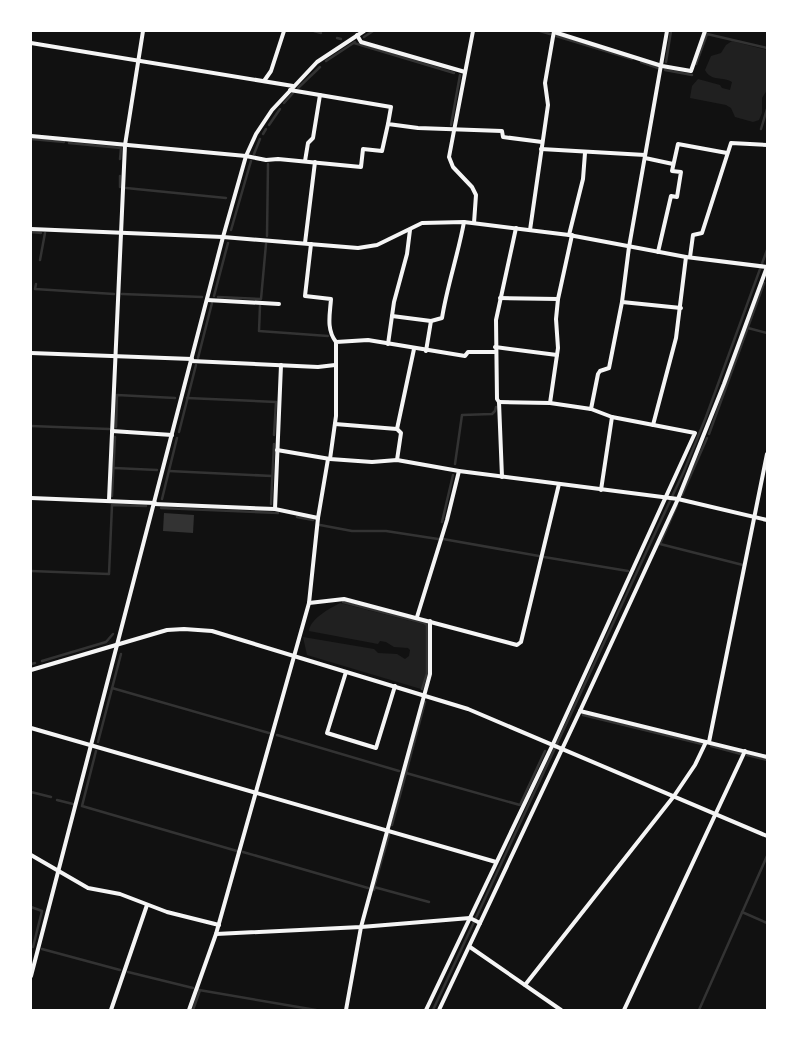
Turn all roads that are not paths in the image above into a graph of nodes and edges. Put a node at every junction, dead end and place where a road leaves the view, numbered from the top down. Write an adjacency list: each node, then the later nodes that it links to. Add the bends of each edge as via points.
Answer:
1 (143, 31): 10 (street)
2 (284, 31): 13 (street, via 271,70)
3 (364, 31): 8 (street)
4 (472, 31): 12 (street)
5 (554, 31): 11 (street); 19 (street, via 545,82 548,105)
6 (667, 31): 11 (street)
7 (706, 31): 11 (street, via 691,72)
8 (357, 35): 12 (street, via 361,42); 14 (street, via 317,62)
9 (31, 43): 10 (street)
10 (138, 61): 13 (street); 20 (street)
11 (662, 66): 26 (street)
12 (464, 72): 17 (street)
13 (264, 81): 14 (street)
14 (291, 88): 15 (street); 25 (street, via 256,134)
15 (320, 95): 16 (street, via 391,107); 27 (street, via 313,138 308,143)
16 (388, 124): 17 (street, via 418,128); 28 (street, via 382,151 363,149 360,167)
17 (454, 128): 19 (street, via 502,131 503,137); 31 (street, via 449,157 453,167 476,195)
18 (31, 136): 20 (street)
19 (542, 142): 22 (street)
20 (125, 144): 25 (street); 36 (street)
21 (767, 145): 24 (street, via 731,143)
22 (541, 149): 23 (street); 35 (street)
23 (585, 153): 26 (street, via 589,151); 37 (street, via 583,179)
24 (728, 153): 29 (street, via 678,144); 43 (street, via 702,233 693,235)
25 (246, 156): 27 (street, via 266,160); 38 (street)
26 (645, 156): 29 (street); 41 (street)
27 (305, 161): 28 (street)
28 (315, 162): 39 (street)
29 (673, 164): 42 (street, via 672,171 681,172 677,197 671,196)
30 (464, 222): 31 (street); 34 (street, via 428,222); 52 (street, via 442,318)
31 (474, 223): 32 (street)
32 (516, 228): 35 (street); 45 (street)
33 (31, 229): 36 (street)
34 (410, 230): 40 (street, via 369,248); 51 (street)
35 (530, 230): 37 (street)
36 (121, 233): 38 (street); 60 (street)
37 (571, 235): 41 (street); 46 (street)
38 (224, 237): 39 (street); 47 (street)
39 (305, 243): 40 (street)
40 (311, 244): 53 (street, via 305,296 331,298 329,327)
41 (629, 247): 42 (street); 48 (street)
42 (658, 252): 43 (street)
43 (688, 257): 44 (street); 50 (street)
44 (766, 268): 83 (street, via 724,384)
45 (500, 298): 46 (street); 56 (street)
46 (558, 299): 59 (street)
47 (207, 300): 49 (street); 61 (street)
48 (622, 302): 50 (street); 66 (street, via 610,368 598,374)
49 (279, 304)
50 (681, 308): 69 (street, via 676,338)
51 (392, 316): 52 (street); 54 (street)
52 (431, 321): 57 (street)
53 (336, 342): 54 (street, via 368,340); 63 (street)
54 (388, 344): 55 (street)
55 (414, 349): 57 (street); 70 (street)
56 (495, 349): 57 (street, via 468,352 465,356); 59 (street); 64 (street, via 497,398)
57 (426, 351)
58 (31, 353): 60 (street)
59 (557, 354): 65 (street)
60 (115, 356): 61 (street); 71 (street)
61 (192, 360): 62 (street); 72 (street)
62 (281, 365): 63 (street); 73 (street)
63 (335, 365): 68 (street)
64 (500, 402): 65 (street); 78 (street)
65 (550, 403): 66 (street)
66 (591, 409): 67 (street)
67 (612, 417): 69 (street); 80 (street)
68 (335, 424): 70 (street); 75 (street)
69 (653, 425): 82 (street, via 694,433)
70 (397, 430): 76 (street, via 401,433)
71 (112, 431): 72 (street); 84 (street)
72 (172, 435): 85 (street)
73 (277, 450): 75 (street); 86 (street)
74 (767, 454): 87 (street)
75 (329, 459): 76 (street, via 372,462); 88 (street)
76 (398, 460): 77 (street)
77 (458, 472): 78 (street); 91 (street, via 447,520)
78 (502, 477): 79 (street)
79 (559, 484): 80 (street); 92 (street, via 520,642 517,645)
80 (601, 490): 82 (street)
81 (31, 498): 84 (street)
82 (667, 498): 83 (street); 102 (street)
83 (676, 499): 87 (street); 99 (street)
84 (109, 500): 85 (street)
85 (154, 503): 86 (street); 93 (street)
86 (275, 509): 88 (street)
87 (756, 517): 89 (street); 101 (street)
88 (318, 518): 90 (street)
89 (767, 520)
90 (309, 603): 91 (street, via 344,599); 94 (street)
91 (416, 617): 92 (street)
92 (430, 621): 98 (street, via 430,674)
93 (117, 644): 94 (street, via 167,630 202,630 220,633); 95 (street); 103 (street)
94 (296, 657): 96 (street); 107 (street)
95 (31, 670)
96 (346, 672): 97 (street); 97 (street, via 327,733 376,748)
97 (395, 686): 98 (street)
98 (424, 695): 102 (street, via 468,709); 110 (street)
99 (580, 711): 101 (street); 104 (street)
100 (31, 728): 103 (street)
101 (708, 742): 105 (street); 108 (street)
102 (553, 744): 104 (street); 113 (street)
103 (92, 746): 107 (street); 114 (street)
104 (562, 748): 108 (street); 117 (street)
105 (745, 751): 106 (street); 109 (street)
106 (767, 757)
107 (256, 793): 110 (street); 118 (street)
108 (674, 796): 109 (street); 125 (street)
109 (716, 814): 111 (street); 132 (street)
110 (387, 829): 113 (street); 119 (street)
111 (767, 836)
112 (31, 855): 114 (street)
113 (496, 862): 116 (street)
114 (59, 872): 115 (street, via 88,888 120,894); 123 (street)
115 (147, 905): 118 (street); 126 (street)
116 (471, 918): 117 (street); 119 (street); 129 (street)
117 (479, 923): 121 (street)
118 (219, 925): 120 (street)
119 (361, 927): 120 (street); 128 (street)
120 (216, 934): 127 (street)
121 (470, 946): 125 (street); 130 (street)
122 (31, 954): 123 (street)
123 (37, 955): 124 (street)
124 (31, 976)
125 (526, 985): 131 (street)
126 (111, 1010)
127 (189, 1010)
128 (346, 1010)
129 (426, 1010)
130 (439, 1010)
131 (561, 1010)
132 (624, 1010)

